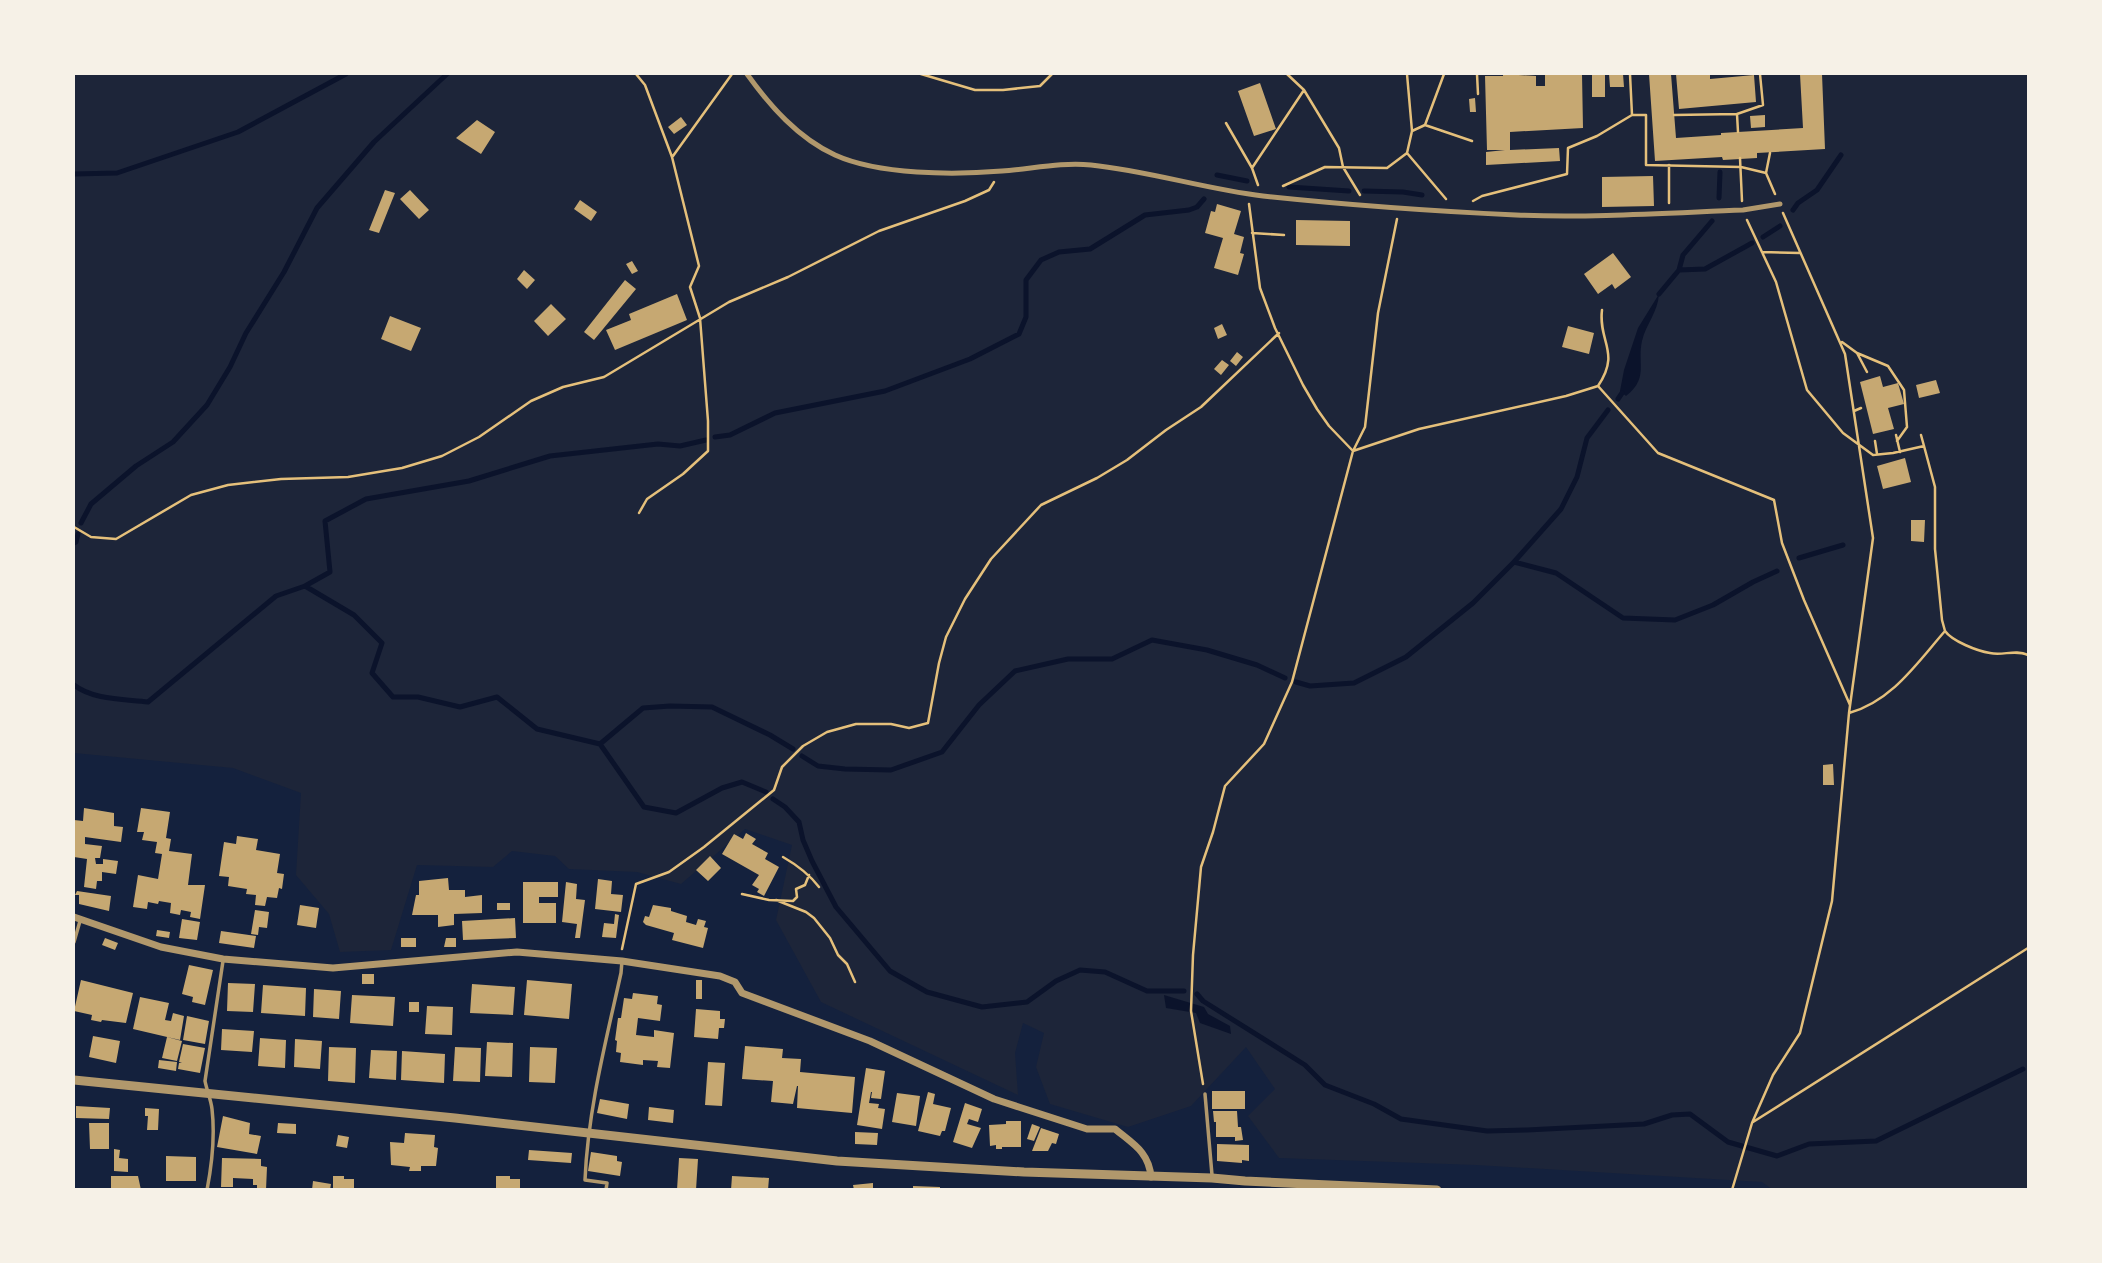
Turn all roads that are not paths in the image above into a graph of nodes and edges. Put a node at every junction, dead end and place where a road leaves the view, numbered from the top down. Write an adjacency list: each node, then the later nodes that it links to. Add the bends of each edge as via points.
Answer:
1 (747, 74): 2 (street, via 794,130 835,155 875,168 935,173 1090,165 1262,196 1517,215 1743,210)
2 (1780, 204)
3 (77, 918): 4 (lane); 5 (street, via 161,947)
4 (74, 942)
5 (223, 959): 6 (street, via 333,968 517,952); 8 (lane)
6 (622, 961): 10 (lane); 11 (street, via 720,976 735,982 742,993 870,1041 994,1099 1087,1129 1115,1129 1142,1152 1150,1163)
7 (74, 1080): 8 (street)
8 (207, 1093): 10 (street); 14 (lane, via 212,1108)
9 (1205, 1094): 12 (lane)
10 (588, 1134): 11 (street, via 837,1161); 15 (lane, via 585,1180 607,1183)
11 (1151, 1177): 12 (street)
12 (1212, 1178): 13 (street)
13 (1245, 1185): 16 (street)
14 (207, 1189)
15 (606, 1189)
16 (1437, 1189)

